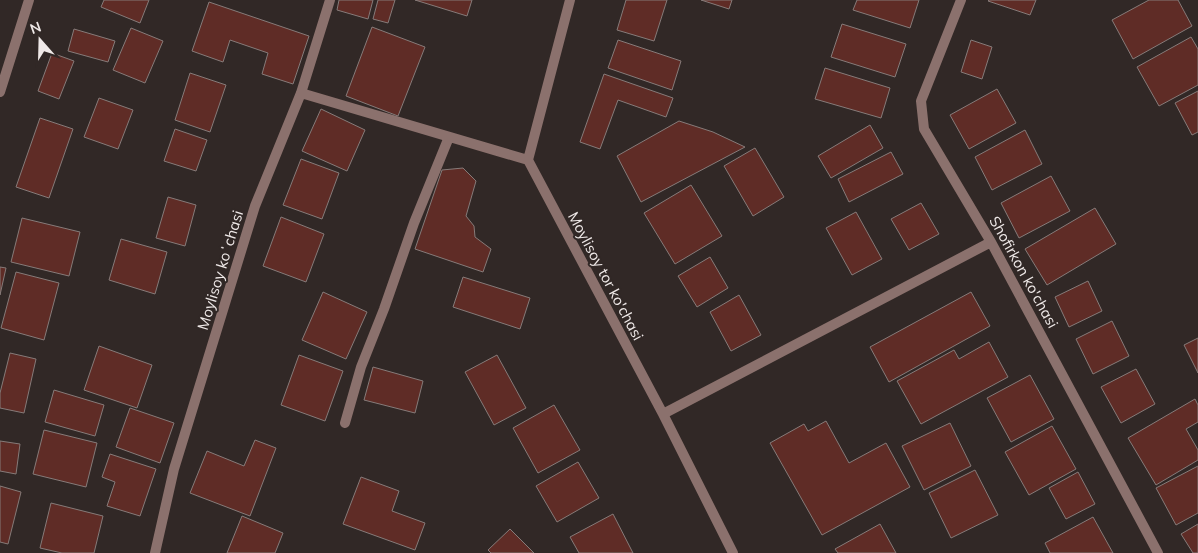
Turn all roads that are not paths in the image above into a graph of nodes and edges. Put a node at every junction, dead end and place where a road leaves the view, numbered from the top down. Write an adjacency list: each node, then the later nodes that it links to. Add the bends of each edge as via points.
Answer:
1 (29, 0): 5 (street)
2 (330, 0): 6 (street, Moylisoy koʻchasi)
3 (570, 0): 8 (street)
4 (961, 0): 9 (street, Shofirkon ko'chasi, via 921,101 924,129)
5 (0, 92)
6 (301, 93): 7 (street); 12 (street, Moylisoy koʻchasi, via 252,216 174,469)
7 (449, 137): 8 (street); 11 (street, via 361,367)
8 (528, 160): 10 (street, Moylisoy tor ko'chasi)
9 (991, 242): 10 (street); 14 (street, Shofirkon ko'chasi)
10 (663, 414): 13 (street, Moylisoy tor ko'chasi)
11 (345, 423)
12 (155, 553)
13 (733, 553)
14 (1158, 553)

